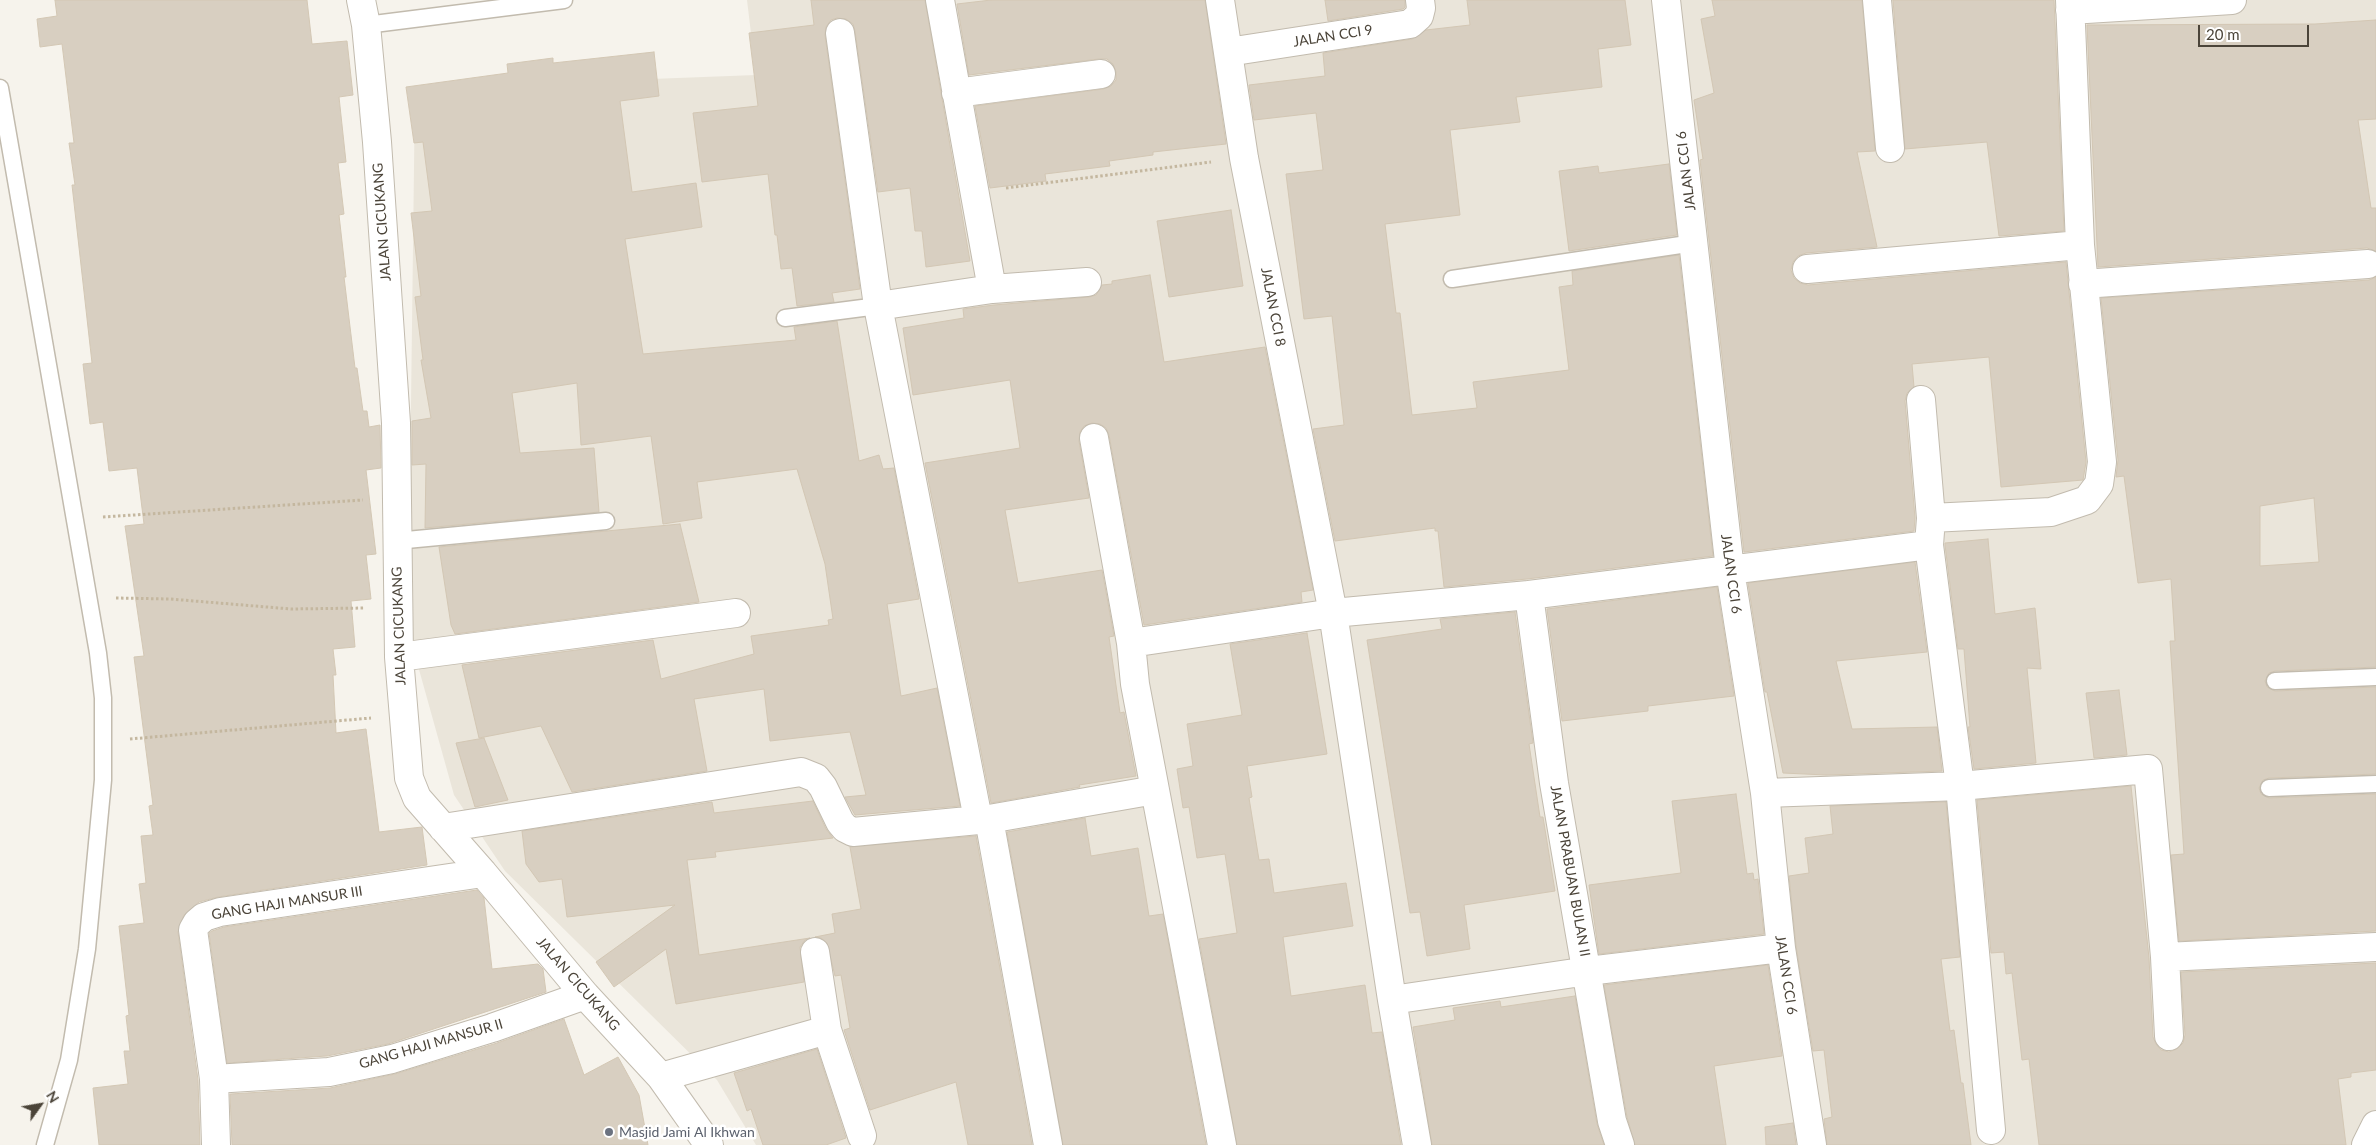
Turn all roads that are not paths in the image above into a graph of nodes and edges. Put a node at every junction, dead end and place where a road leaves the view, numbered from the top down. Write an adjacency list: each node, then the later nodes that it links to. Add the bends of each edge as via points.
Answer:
1 (564, 0): 9 (lane)
2 (940, 0): 14 (street)
3 (1220, 0): 11 (street, JALAN CCI 8)
4 (1420, 0): 11 (street, JALAN CCI 9, via 1419,16 1410,24)
5 (1666, 0): 16 (street, JALAN CCI 6)
6 (1877, 0): 15 (street)
7 (2232, 0): 8 (street)
8 (2070, 5): 17 (street)
9 (364, 12): 30 (street, JALAN CICUKANG, via 377,142 396,423)
10 (840, 33): 24 (street)
11 (1228, 52): 35 (street, JALAN CCI 8, via 1244,158)
12 (1101, 74): 14 (street)
13 (0, 88): 62 (lane, via 103,698 103,780 87,949 69,1060)
14 (956, 93): 23 (street)
15 (1890, 148)
16 (1694, 243): 20 (lane); 32 (street, JALAN CCI 6)
17 (2080, 245): 19 (street); 22 (street)
18 (2368, 264): 22 (street)
19 (1807, 268)
20 (1452, 279)
21 (1087, 282): 23 (street)
22 (2083, 284): 28 (street, via 2102,462 2099,484 2087,500 2051,512)
23 (992, 289): 24 (street)
24 (878, 306): 25 (lane); 45 (street)
25 (785, 318)
26 (1921, 400): 28 (street)
27 (1094, 438): 36 (street)
28 (1931, 518): 31 (street)
29 (606, 521): 30 (lane)
30 (396, 542): 37 (street, JALAN CICUKANG)
31 (1929, 546): 32 (street); 41 (street)
32 (1730, 570): 33 (street); 44 (street, JALAN CCI 6)
33 (1529, 595): 35 (street); 52 (street, JALAN PRABUAN BULAN II, via 1554,783)
34 (736, 613): 37 (street)
35 (1333, 614): 36 (street); 54 (street, JALAN CCI 8)
36 (1130, 643): 43 (street)
37 (399, 657): 46 (street, JALAN CICUKANG, via 409,778 417,798)
38 (2376, 677): 39 (lane)
39 (2275, 680)
40 (2376, 784): 42 (lane)
41 (1960, 786): 44 (street); 51 (street, via 2148,769); 60 (street)
42 (2269, 788)
43 (1156, 790): 45 (street); 66 (street)
44 (1764, 793): 49 (street, JALAN CCI 6)
45 (983, 819): 46 (street, via 853,832 840,822 816,778 801,772); 65 (street)
46 (443, 828): 47 (street, JALAN CICUKANG)
47 (483, 873): 53 (street, JALAN CICUKANG); 58 (street, GANG HAJI MANSUR III, via 204,917 193,930)
48 (2376, 947): 51 (street)
49 (1781, 948): 52 (street); 69 (street, JALAN CCI 6)
50 (815, 952): 55 (street)
51 (2165, 957): 56 (street)
52 (1588, 971): 54 (street); 68 (street, JALAN PRABUAN BULAN II, via 1612,1121)
53 (585, 994): 57 (street, JALAN CICUKANG); 58 (street, GANG HAJI MANSUR II, via 492,1028 392,1058 329,1072)
54 (1392, 1000): 67 (street, JALAN CCI 8)
55 (827, 1030): 57 (street); 61 (street)
56 (2170, 1036)
57 (661, 1077): 64 (street, JALAN CICUKANG)
58 (214, 1079): 63 (street, GANG HAJI MANSUR III)
59 (2376, 1125): 70 (street)
60 (1991, 1130)
61 (862, 1136)
62 (45, 1145)
63 (216, 1145)
64 (709, 1145)
65 (1048, 1145)
66 (1222, 1145)
67 (1417, 1145)
68 (1620, 1145)
69 (1812, 1145)
70 (2366, 1145)

